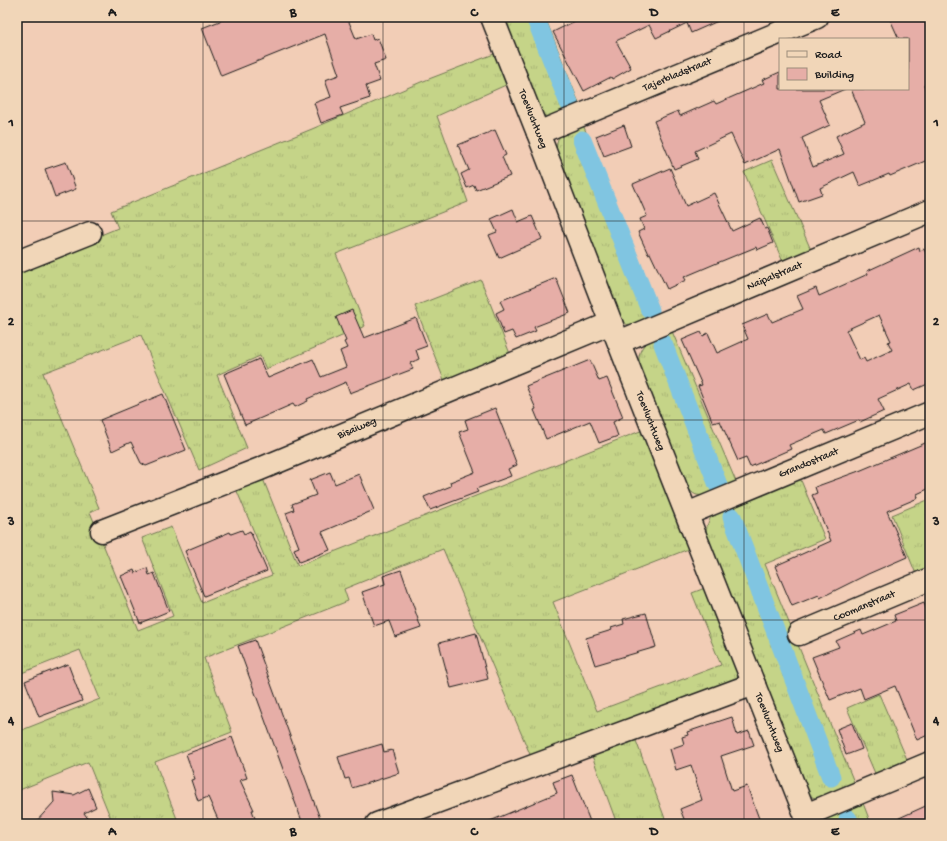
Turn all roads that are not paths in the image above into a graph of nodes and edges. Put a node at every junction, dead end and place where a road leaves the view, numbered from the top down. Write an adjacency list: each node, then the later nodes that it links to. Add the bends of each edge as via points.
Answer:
1 (492, 17): 3 (street, Toevluchtweg)
2 (817, 17): 3 (street, Tajerbladstraat)
3 (538, 133): 7 (street, Toevluchtweg)
4 (930, 211): 7 (street, Naipalstraat)
5 (90, 233): 6 (street)
6 (17, 262)
7 (615, 333): 9 (street, Toevluchtweg); 10 (street, Bisaiweg)
8 (930, 413): 9 (street, Grandostraat)
9 (687, 514): 13 (street, Toevluchtweg)
10 (102, 531)
11 (930, 580): 12 (street, Coomanstraat)
12 (799, 634)
13 (754, 684): 15 (street, Toevluchtweg); 16 (street)
14 (930, 763): 15 (street)
15 (808, 819)
16 (377, 824)

